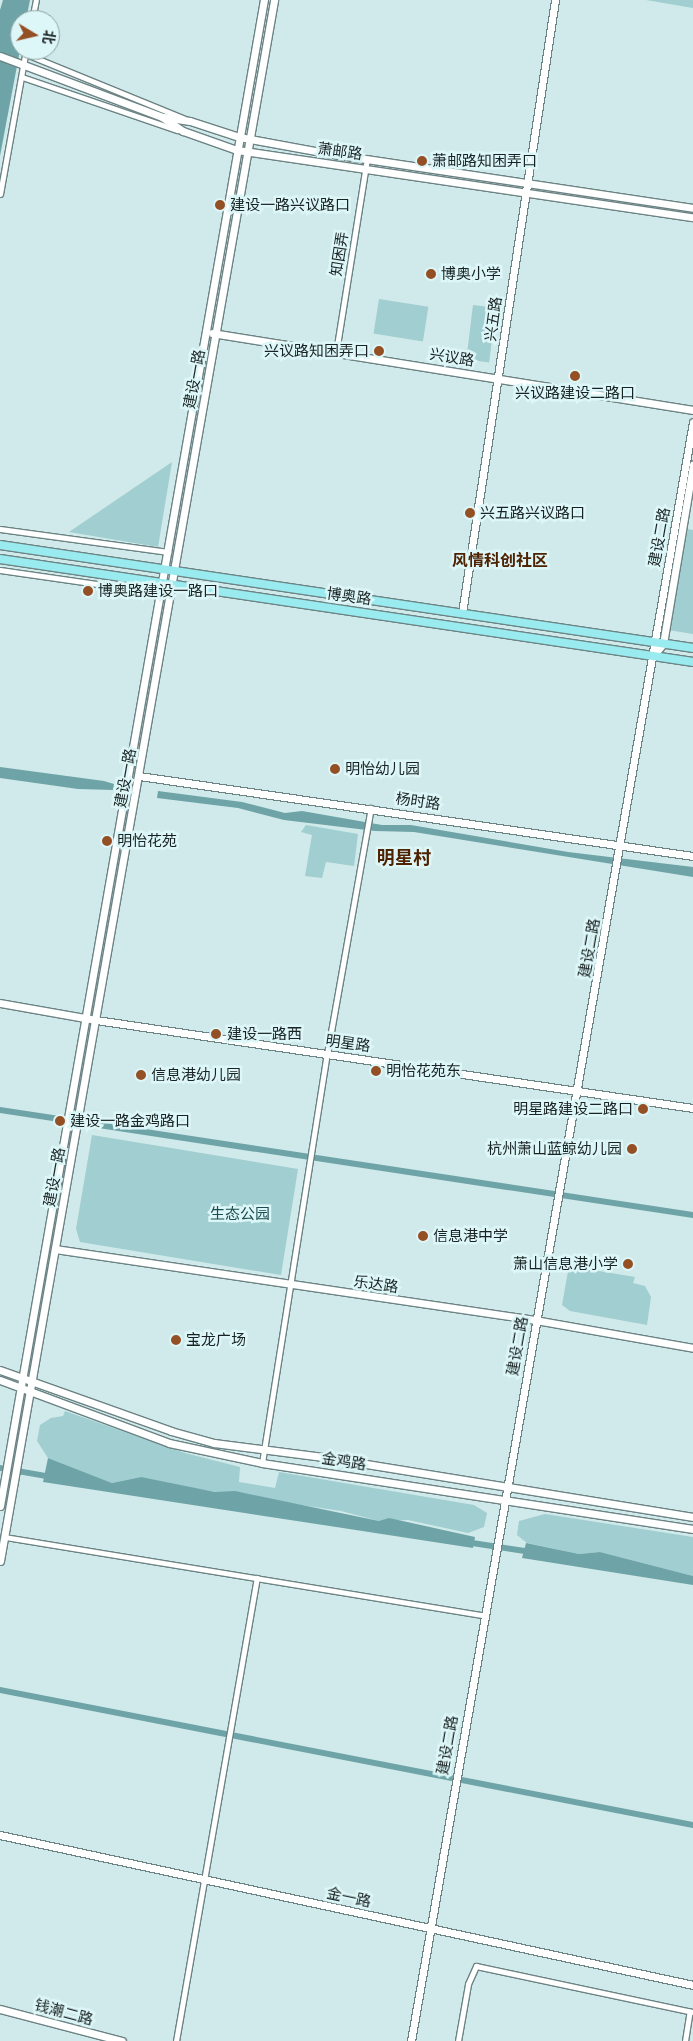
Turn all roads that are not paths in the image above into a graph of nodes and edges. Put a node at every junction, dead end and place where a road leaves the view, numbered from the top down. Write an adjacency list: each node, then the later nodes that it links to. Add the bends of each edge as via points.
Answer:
1 (264, 0): 12 (main road, 建设一路)
2 (274, 0): 13 (main road, 建设一路)
3 (556, 0): 18 (main road, 兴五路)
4 (0, 56): 7 (main road, 萧邮路)
5 (25, 60): 7 (street)
6 (45, 60): 10 (street)
7 (24, 65): 8 (street); 9 (main road, 萧邮路)
8 (22, 77): 11 (street); 19 (street)
9 (162, 116): 10 (main road); 11 (main road, 萧邮路)
10 (190, 121): 12 (main road)
11 (183, 131): 14 (main road, 萧邮路)
12 (240, 137): 13 (main road); 14 (main road, 建设一路)
13 (250, 139): 15 (main road, 建设一路); 16 (main road)
14 (237, 150): 15 (main road, 萧邮路); 22 (main road, 建设一路)
15 (248, 152): 17 (main road, 萧邮路); 23 (main road, 建设一路)
16 (367, 159): 17 (street, 知困弄); 18 (main road)
17 (366, 169): 18 (main road, 萧邮路); 24 (street, 知困弄)
18 (526, 188): 20 (main road); 21 (main road, 萧邮路); 25 (main road, 兴五路)
19 (0, 194)
20 (693, 208)
21 (693, 217)
22 (206, 332): 23 (main road, 兴议路); 31 (main road, 建设一路)
23 (216, 334): 24 (main road, 兴议路); 34 (main road, 建设一路)
24 (336, 352): 25 (main road, 兴议路)
25 (498, 378): 26 (main road, 兴议路); 39 (main road, 兴五路)
26 (693, 410)
27 (693, 422): 40 (main road, 建设二路)
28 (693, 464): 41 (main road, 建设二路)
29 (0, 529): 31 (street)
30 (0, 546): 33 (main road, 博奥路)
31 (168, 552): 33 (main road, 建设一路)
32 (0, 558): 36 (main road, 博奥路)
33 (165, 568): 34 (main road, 博奥路); 36 (main road, 建设一路)
34 (177, 569): 37 (main road, 建设一路); 39 (main road, 博奥路)
35 (0, 570): 38 (street)
36 (162, 582): 37 (main road, 博奥路); 38 (main road, 建设一路)
37 (174, 584): 43 (main road, 博奥路); 45 (main road, 建设一路)
38 (160, 593): 50 (main road, 建设一路)
39 (462, 613): 40 (main road, 博奥路)
40 (654, 642): 41 (main road, 博奥路); 43 (main road, 建设二路)
41 (663, 644): 42 (main road, 博奥路); 43 (main road)
42 (693, 648)
43 (652, 657): 44 (main road, 博奥路); 47 (main road, 建设二路)
44 (693, 662)
45 (139, 776): 46 (main road, 杨时路); 51 (main road, 建设一路)
46 (371, 808): 47 (main road, 杨时路); 52 (street)
47 (620, 845): 48 (main road, 杨时路); 53 (main road, 建设二路)
48 (693, 856)
49 (0, 1003): 50 (main road, 明星路)
50 (85, 1018): 51 (main road, 明星路); 60 (main road, 建设一路)
51 (96, 1020): 52 (main road, 明星路); 55 (main road, 建设一路)
52 (326, 1054): 53 (main road, 明星路); 56 (street)
53 (577, 1091): 54 (main road, 明星路); 57 (main road, 建设二路)
54 (693, 1108)
55 (55, 1249): 56 (main road, 乐达路); 62 (main road, 建设一路)
56 (290, 1286): 57 (main road, 乐达路); 65 (street)
57 (536, 1320): 58 (main road, 乐达路); 67 (main road, 建设二路)
58 (693, 1348)
59 (0, 1370): 60 (main road, 金鸡路)
60 (20, 1376): 62 (main road, 金鸡路); 63 (main road, 建设一路)
61 (0, 1380): 63 (main road, 金鸡路)
62 (33, 1380): 64 (main road, 建设一路); 65 (main road, 金鸡路, via 172,1431 214,1442)
63 (20, 1386): 64 (main road, 金鸡路); 69 (main road, 建设一路)
64 (31, 1390): 66 (main road, 金鸡路, via 169,1443); 72 (main road, 建设一路)
65 (264, 1449): 66 (street); 67 (main road, 金鸡路)
66 (262, 1463): 68 (main road, 金鸡路)
67 (507, 1487): 68 (main road, 建设二路); 70 (main road, 金鸡路)
68 (505, 1501): 71 (main road, 金鸡路); 75 (main road, 建设二路)
69 (0, 1506)
70 (693, 1517)
71 (693, 1530)
72 (5, 1537): 73 (main road, 建设一路); 74 (street)
73 (0, 1561)
74 (257, 1578): 75 (street); 77 (street)
75 (483, 1615): 78 (main road, 建设二路)
76 (0, 1835): 77 (main road, 金一路)
77 (205, 1880): 78 (main road, 金一路); 83 (street)
78 (430, 1928): 79 (main road, 金一路); 84 (main road, 建设二路)
79 (693, 1985)
80 (0, 2009): 82 (main road, 钱潮二路)
81 (691, 2012): 85 (street, via 476,1966 468,1984); 86 (street)
82 (122, 2041)
83 (176, 2041)
84 (411, 2041)
85 (458, 2041)
86 (685, 2041)

